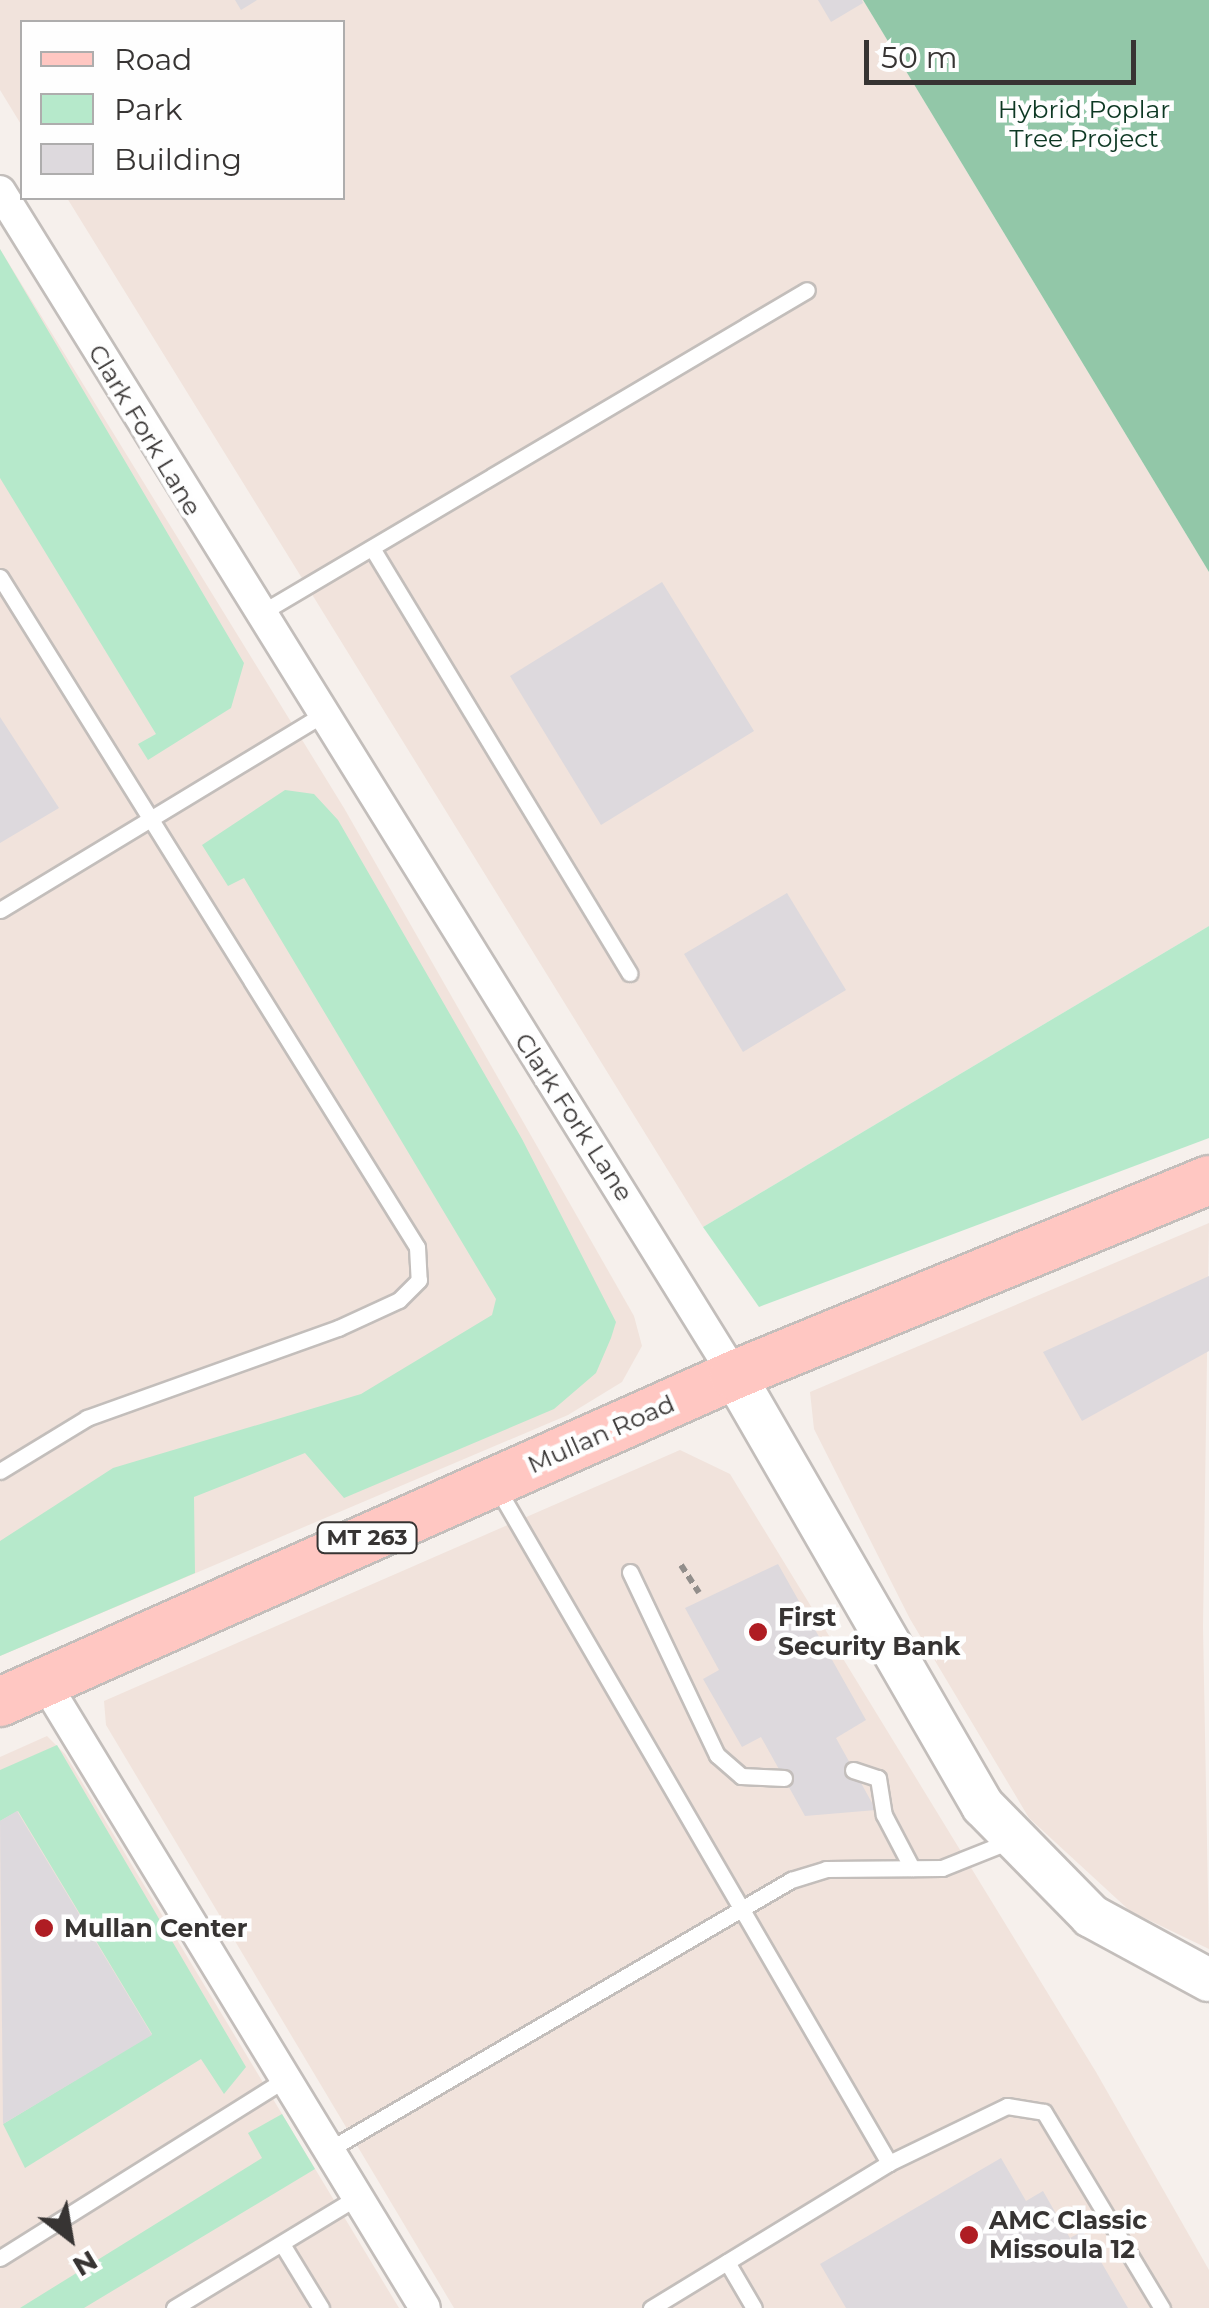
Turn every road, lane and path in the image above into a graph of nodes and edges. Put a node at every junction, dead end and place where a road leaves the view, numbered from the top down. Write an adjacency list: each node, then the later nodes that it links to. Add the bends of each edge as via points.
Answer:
1 (0, 192): 5 (street, Clark Fork Lane)
2 (807, 290): 3 (lane)
3 (372, 548): 5 (lane); 9 (lane)
4 (0, 577): 7 (lane)
5 (257, 616): 6 (street, Clark Fork Lane)
6 (319, 717): 7 (lane); 11 (street, Clark Fork Lane)
7 (146, 822): 8 (lane); 12 (lane, via 417,1247 419,1280 399,1300 338,1328 86,1418)
8 (0, 910)
9 (629, 972)
10 (1209, 1180): 11 (main road, Mullan Road / MT 263)
11 (734, 1375): 13 (main road, Mullan Road / MT 263); 21 (street, Clark Fork Lane, via 983,1806)
12 (0, 1472)
13 (493, 1482): 17 (main road, Mullan Road / MT 263); 23 (lane)
14 (682, 1566): 16 (path)
15 (630, 1572): 20 (lane, via 717,1755 742,1776)
16 (698, 1593)
17 (46, 1683): 18 (main road, Mullan Road / MT 263); 25 (street)
18 (0, 1702)
19 (854, 1770): 22 (lane, via 878,1778 884,1815)
20 (784, 1778)
21 (1013, 1840): 22 (lane, via 974,1860); 24 (street, Clark Fork Lane, via 1091,1916)
22 (912, 1868): 23 (lane, via 826,1868)
23 (735, 1911): 26 (lane); 27 (lane)
24 (1209, 1980)
25 (287, 2078): 26 (street); 30 (lane)
26 (330, 2149): 28 (street)
27 (889, 2163): 31 (lane); 37 (lane, via 1007,2106 1044,2112)
28 (359, 2196): 29 (lane); 34 (street)
29 (282, 2244): 32 (lane); 33 (lane)
30 (0, 2258)
31 (727, 2262): 35 (lane); 36 (lane)
32 (174, 2308)
33 (320, 2308)
34 (425, 2308)
35 (651, 2308)
36 (754, 2308)
37 (1162, 2308)

